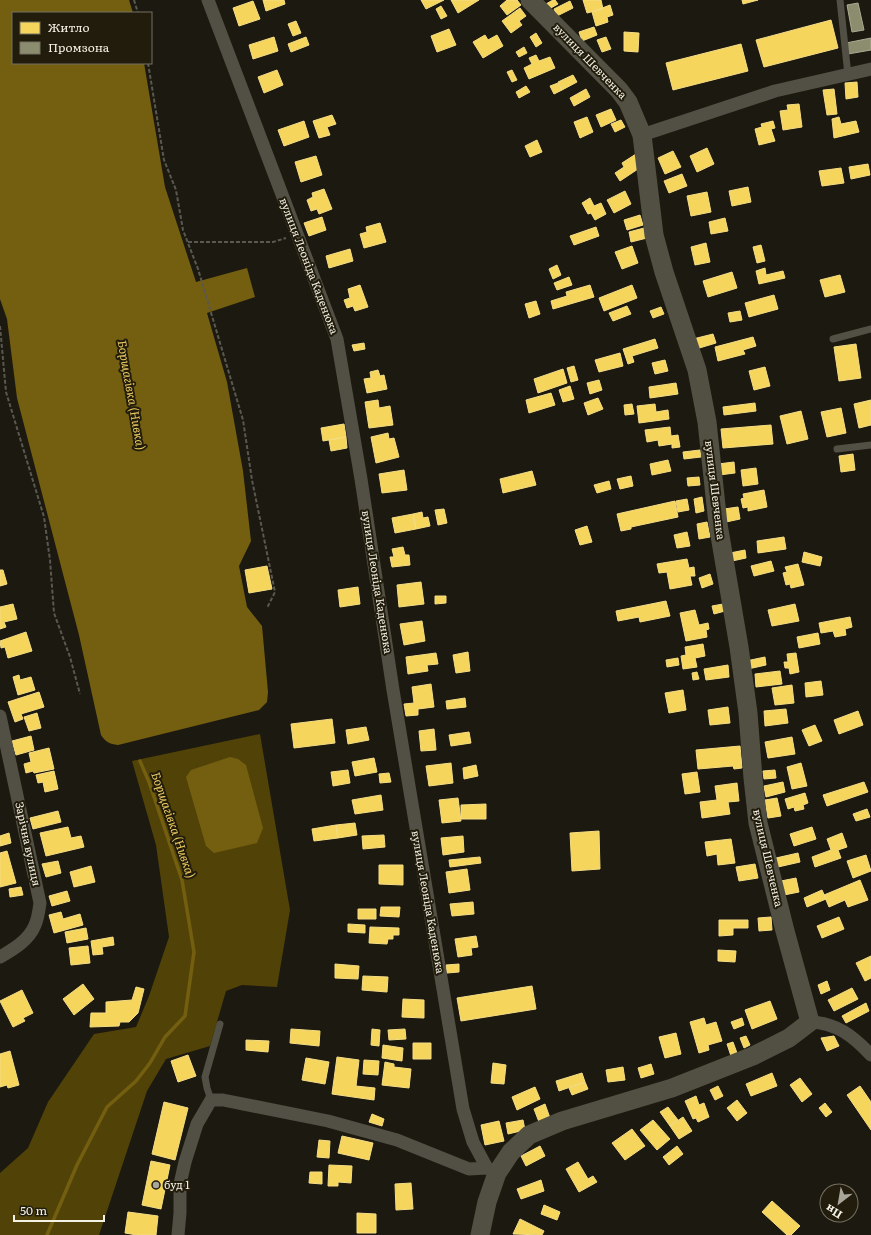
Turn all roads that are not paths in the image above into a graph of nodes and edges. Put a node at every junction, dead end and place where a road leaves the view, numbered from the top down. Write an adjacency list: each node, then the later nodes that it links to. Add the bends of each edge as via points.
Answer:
1 (208, 0): 17 (street, вулиця Леоніда Каденюка, via 337,339 463,1109 473,1142)
2 (530, 0): 6 (street, вулиця Шевченка, via 619,90 628,102)
3 (840, 0): 5 (lane)
4 (871, 70): 5 (street)
5 (848, 75): 6 (street, via 775,92)
6 (642, 135): 13 (street, вулиця Шевченка, via 654,235 697,370 707,422 718,524 748,713 758,823)
7 (871, 329): 8 (lane)
8 (833, 339)
9 (871, 445): 10 (lane)
10 (837, 449)
11 (0, 716): 12 (street, Зарічна вулиця, via 40,903 36,924 29,936)
12 (0, 957)
13 (810, 1022): 15 (street, via 822,1022 840,1028); 17 (street, via 789,1038 753,1056 672,1088 562,1120 529,1135)
14 (220, 1024): 16 (lane, via 205,1077)
15 (871, 1055)
16 (211, 1100): 17 (street, via 223,1100 328,1121 396,1140 469,1169); 18 (street, via 197,1124 185,1162 180,1184)
17 (492, 1171): 19 (street)
18 (178, 1235)
19 (480, 1235)

